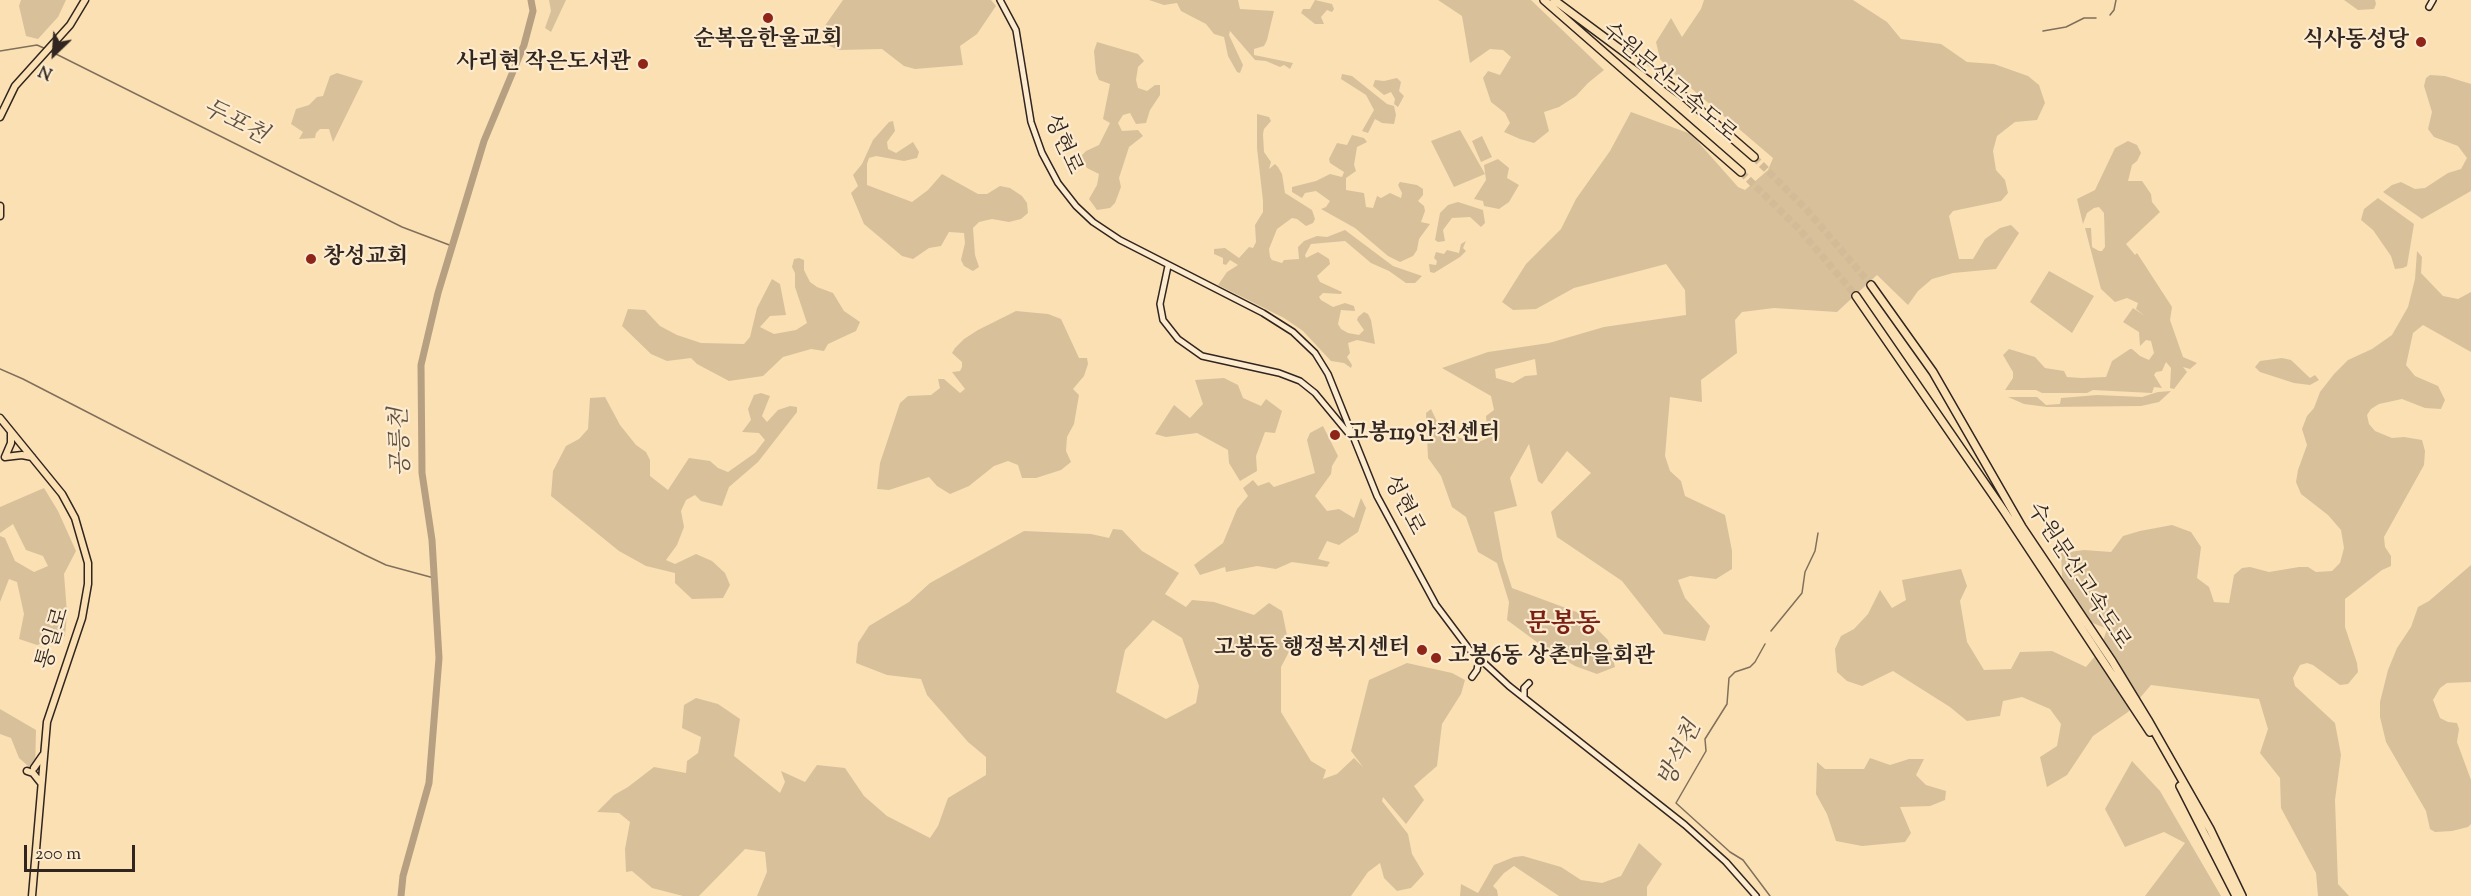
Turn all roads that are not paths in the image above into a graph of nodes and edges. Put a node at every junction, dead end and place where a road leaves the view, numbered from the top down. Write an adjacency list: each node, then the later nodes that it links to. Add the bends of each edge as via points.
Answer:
1 (86, 0): 7 (main road, via 70,25 15,86)
2 (1000, 0): 12 (main road, 성현로, via 1016,30 1031,122 1058,183 1093,222)
3 (1544, 0): 9 (highway, 수원문산고속도로)
4 (1554, 0): 8 (highway, 수원문산고속도로, via 1686,98)
5 (2433, 0): 6 (main road)
6 (2429, 8)
7 (0, 117)
8 (1754, 157)
9 (1741, 172)
10 (0, 206): 11 (main road)
11 (0, 216)
12 (1168, 266): 17 (main road, 성현로, via 1293,332 1315,353 1328,374); 17 (main road, via 1160,304 1163,320 1178,339 1202,356 1300,381 1316,393)
13 (1871, 285): 28 (highway, 수원문산고속도로, via 1933,372 2022,527 2148,720 2210,829)
14 (1856, 296): 27 (highway, 수원문산고속도로, via 2124,690 2175,777)
15 (0, 418): 16 (main road, 통일로)
16 (11, 431): 18 (main road, 통일로); 18 (main road, via 6,457)
17 (1353, 438): 19 (main road, 성현로, via 1377,496 1436,605)
18 (33, 457): 23 (main road, 통일로, via 75,518 88,564 82,618 47,722)
19 (1479, 659): 20 (main road); 22 (main road, 성현로)
20 (1472, 676)
21 (1528, 683): 22 (main road)
22 (1524, 699): 26 (main road, 성현로, via 1685,825)
23 (44, 752): 24 (main road, 통일로); 24 (main road, via 30,769)
24 (41, 783): 25 (main road, 통일로)
25 (32, 896)
26 (1756, 896)
27 (2236, 896)
28 (2242, 896)

